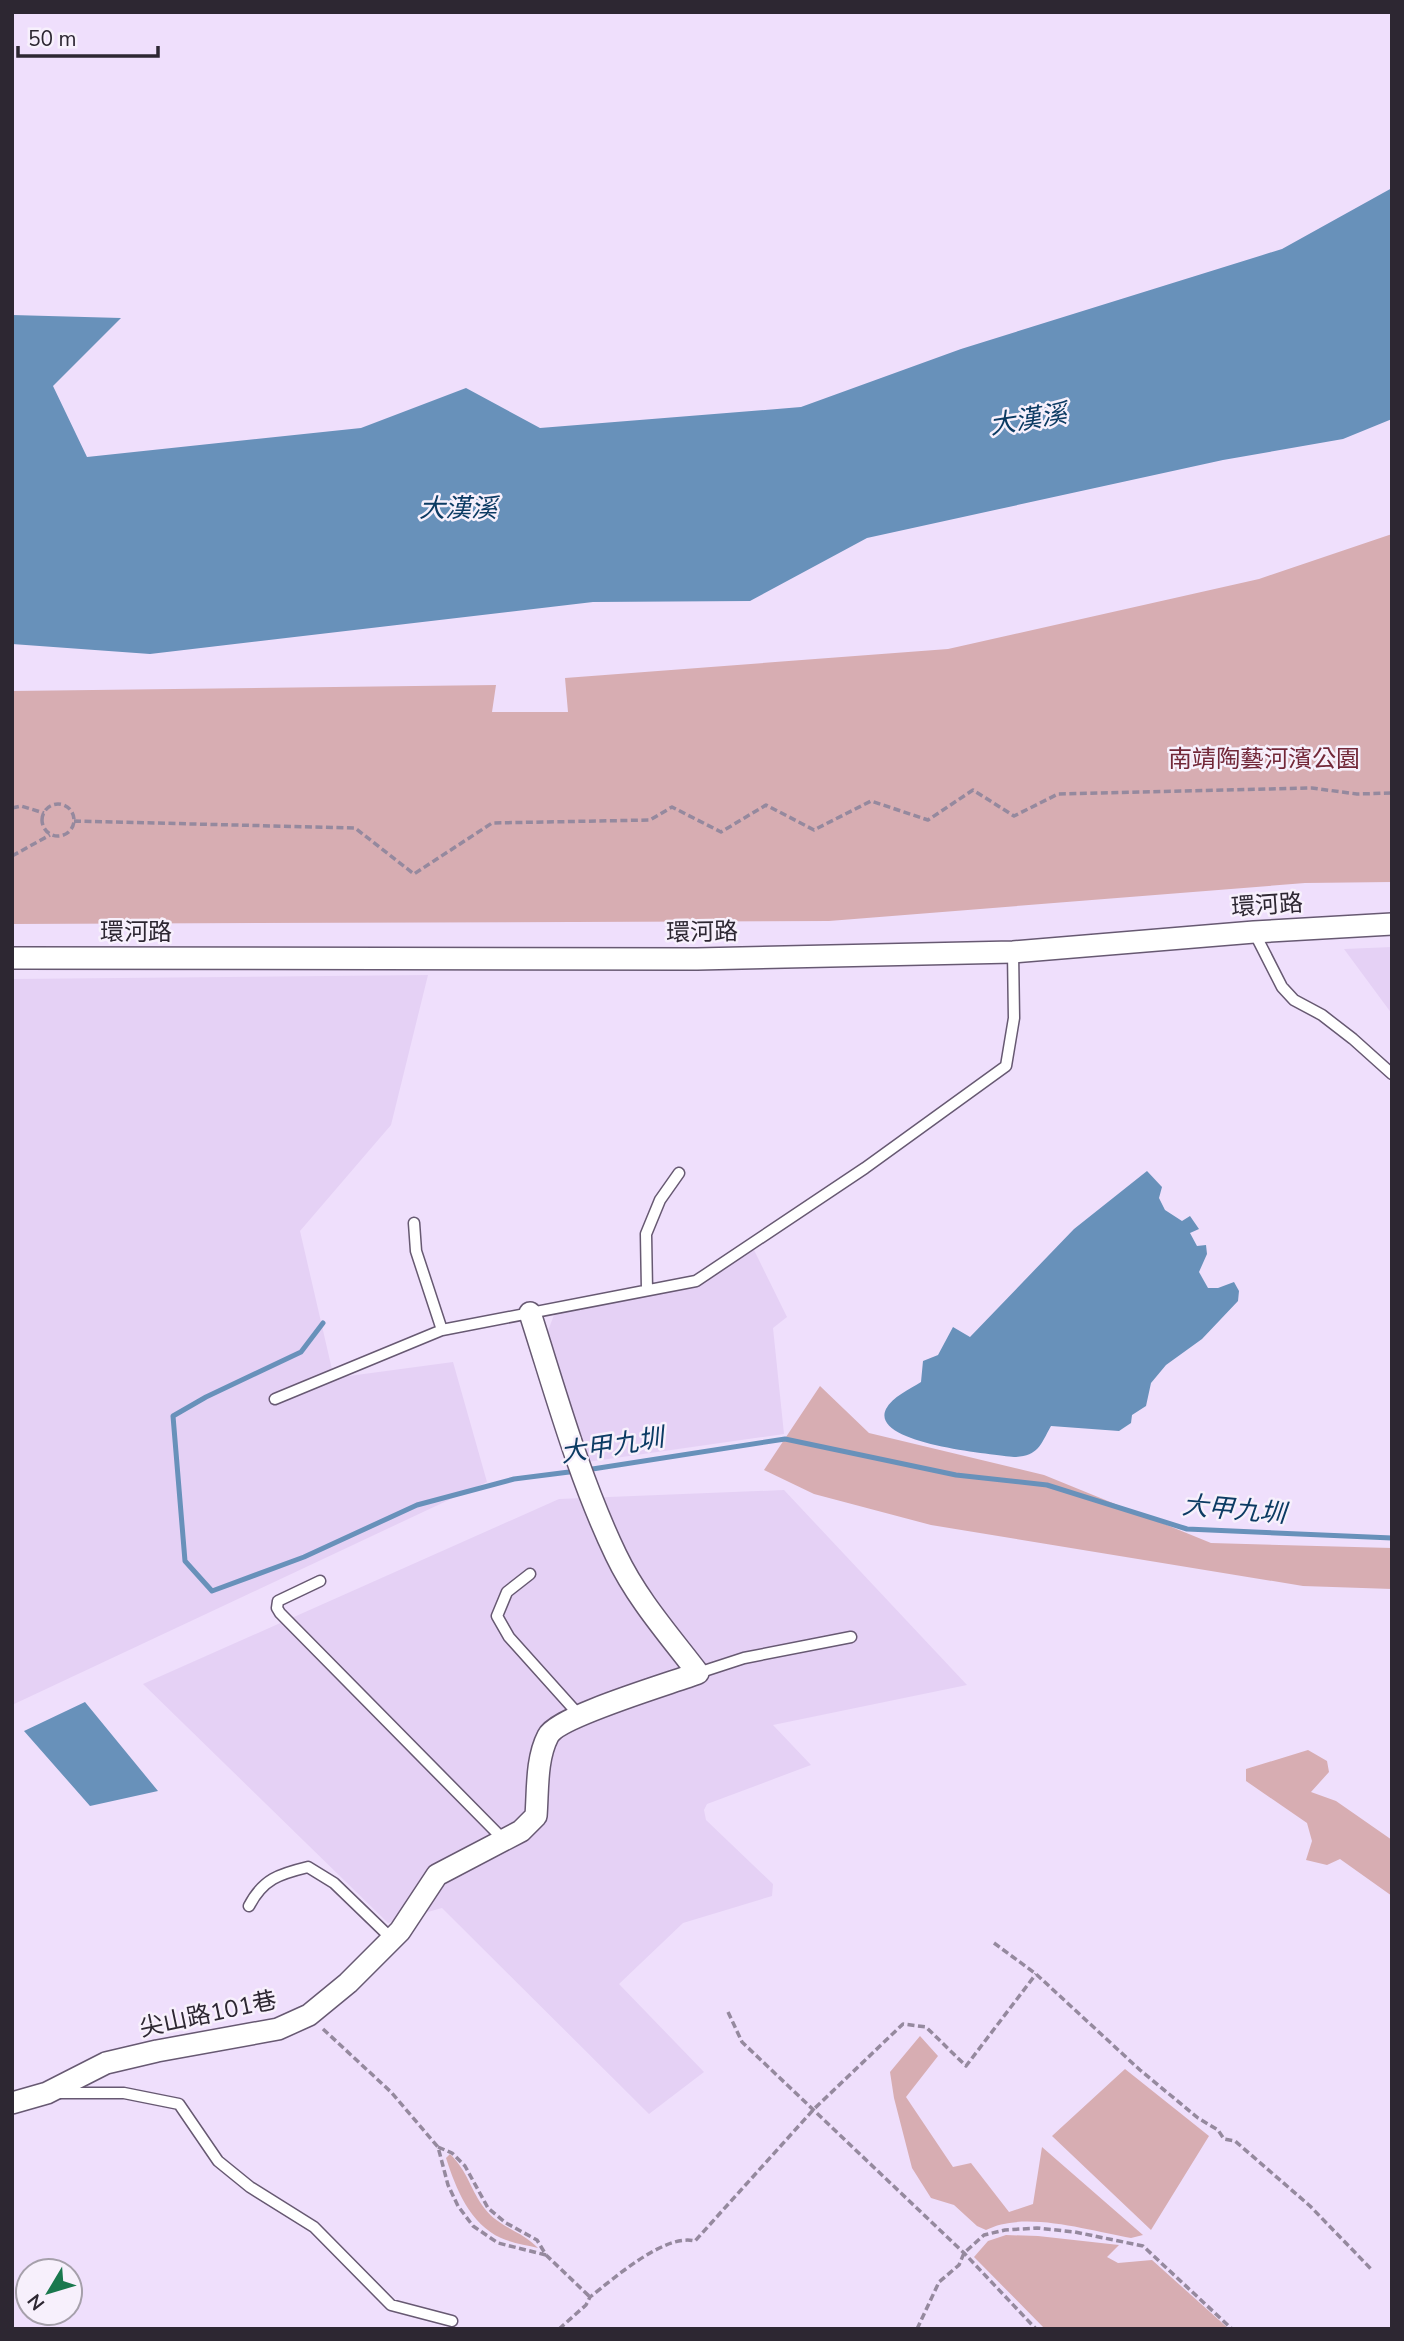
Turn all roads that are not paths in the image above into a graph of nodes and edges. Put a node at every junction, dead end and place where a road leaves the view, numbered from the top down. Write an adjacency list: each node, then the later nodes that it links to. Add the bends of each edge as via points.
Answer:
1 (1392, 924): 2 (street, 環河路)
2 (1254, 932): 3 (street, 環河路); 5 (lane, via 1282,987 1294,1000 1322,1016)
3 (1013, 951): 4 (street, 環河路, via 697,959); 8 (lane, via 1014,1018 1006,1066 696,1281)
4 (12, 958)
5 (1392, 1074)
6 (680, 1173): 8 (lane, via 660,1200 646,1234)
7 (414, 1223): 10 (lane, via 416,1251)
8 (647, 1290): 9 (lane)
9 (530, 1313): 10 (lane); 15 (street, via 580,1469 616,1556 644,1604)
10 (442, 1331): 11 (lane)
11 (275, 1399)
12 (530, 1574): 16 (lane, via 507,1592 497,1616 509,1637)
13 (320, 1581): 17 (lane, via 278,1601 280,1614)
14 (851, 1637): 15 (lane, via 744,1658)
15 (698, 1673): 16 (street, 尖山路101巷)
16 (579, 1715): 17 (street, 尖山路101巷, via 550,1732 541,1754 536,1816)
17 (503, 1839): 19 (street, 尖山路101巷, via 437,1875)
18 (248, 1906): 19 (lane, via 258,1888 281,1874 308,1867 334,1883)
19 (392, 1939): 20 (street, 尖山路101巷, via 309,2015 278,2029 106,2063)
20 (47, 2094): 21 (street, 尖山路101巷); 22 (lane, via 124,2093 179,2104 218,2161 314,2227 391,2305)
21 (12, 2103)
22 (452, 2321)

